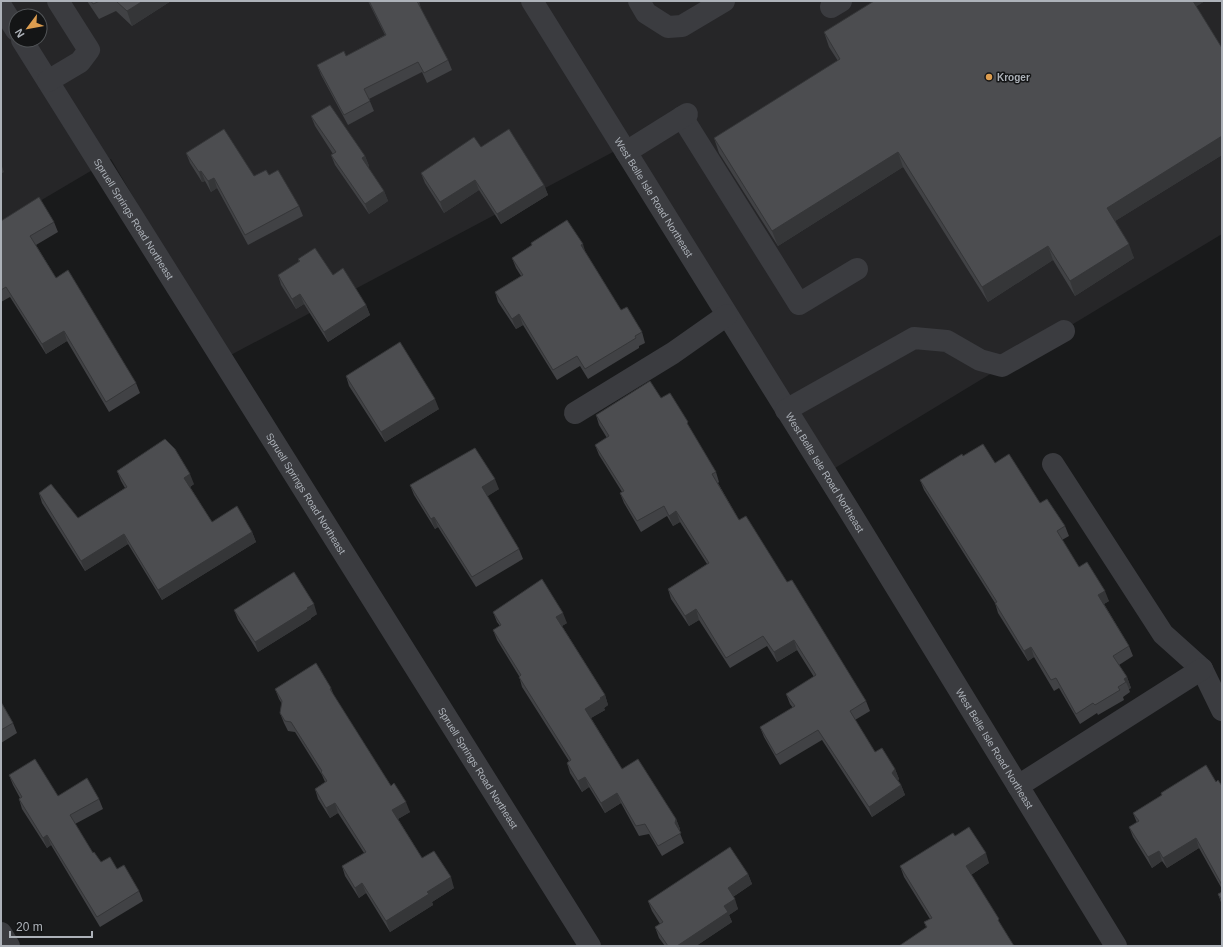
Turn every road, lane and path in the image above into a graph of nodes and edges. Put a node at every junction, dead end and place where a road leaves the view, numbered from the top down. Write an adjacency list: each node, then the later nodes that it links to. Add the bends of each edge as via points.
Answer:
1 (58, 1): 6 (street, via 88,50 80,62)
2 (532, 1): 7 (street, West Belle Isle Road Northeast)
3 (639, 1): 4 (street, via 646,13 668,27 682,26)
4 (724, 1)
5 (27, 48): 6 (street, Spruell Springs Road Northeast)
6 (48, 81): 19 (street, Spruell Springs Road Northeast)
7 (626, 152): 8 (street, via 685,116 800,304); 9 (street, West Belle Isle Road Northeast)
8 (857, 269)
9 (727, 315): 11 (street, West Belle Isle Road Northeast); 12 (street, via 673,353)
10 (1064, 331): 11 (street, via 1002,366 980,360 947,341 914,338)
11 (786, 410): 16 (street, West Belle Isle Road Northeast)
12 (575, 413)
13 (1053, 464): 14 (street, via 1163,634)
14 (1202, 669): 15 (street); 16 (street)
15 (1222, 710)
16 (1018, 786): 20 (street, West Belle Isle Road Northeast)
17 (1, 933): 18 (street)
18 (9, 946)
19 (590, 946)
20 (1116, 946)

